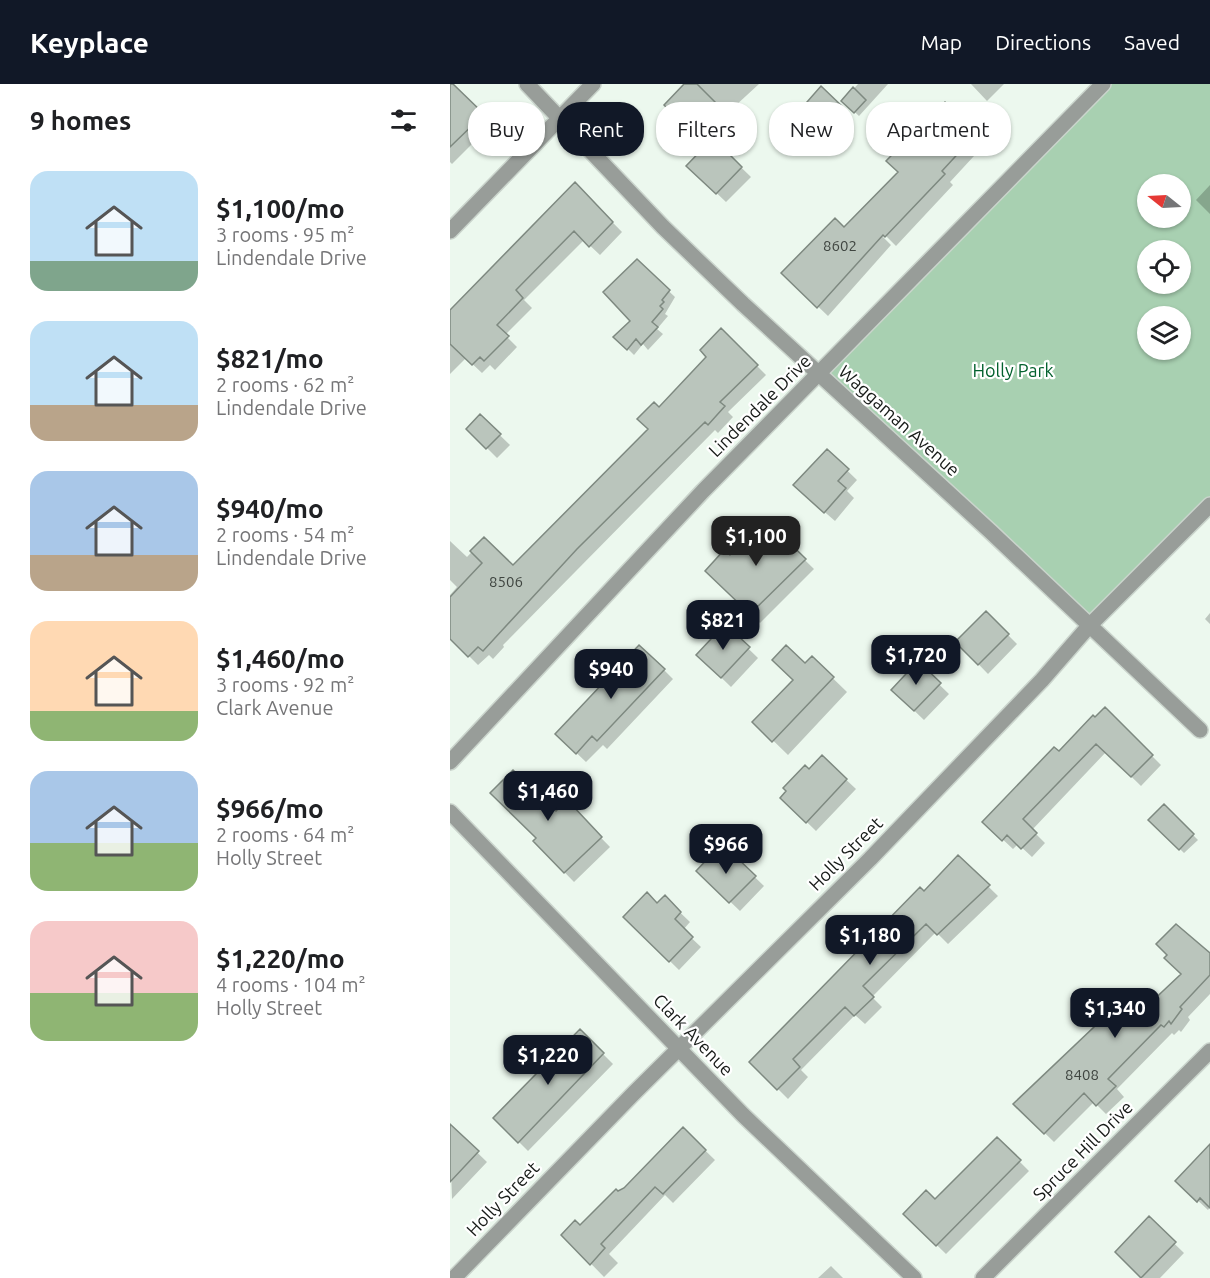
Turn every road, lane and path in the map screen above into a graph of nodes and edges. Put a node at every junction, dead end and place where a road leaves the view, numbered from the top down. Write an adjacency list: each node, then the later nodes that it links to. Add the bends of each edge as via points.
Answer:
1 (527, 84): 5 (street, Waggaman Avenue)
2 (593, 84): 4 (street)
3 (1103, 84): 9 (street, Lindendale Drive)
4 (575, 102)
5 (557, 116)
6 (557, 120): 8 (street)
7 (595, 156): 9 (street, Waggaman Avenue, via 663,227)
8 (450, 231)
9 (819, 375): 11 (street, Waggaman Avenue); 13 (street, Lindendale Drive, via 703,491)
10 (1210, 504): 11 (street, Holly Street)
11 (1089, 626): 12 (street, Waggaman Avenue); 15 (street, Holly Street, via 870,859)
12 (1200, 730)
13 (450, 762)
14 (450, 812): 15 (street, Clark Avenue)
15 (678, 1049): 17 (street, Holly Street); 18 (street, Clark Avenue)
16 (1210, 1051): 19 (street, Spruce Hill Drive)
17 (454, 1278)
18 (914, 1278)
19 (983, 1278)

